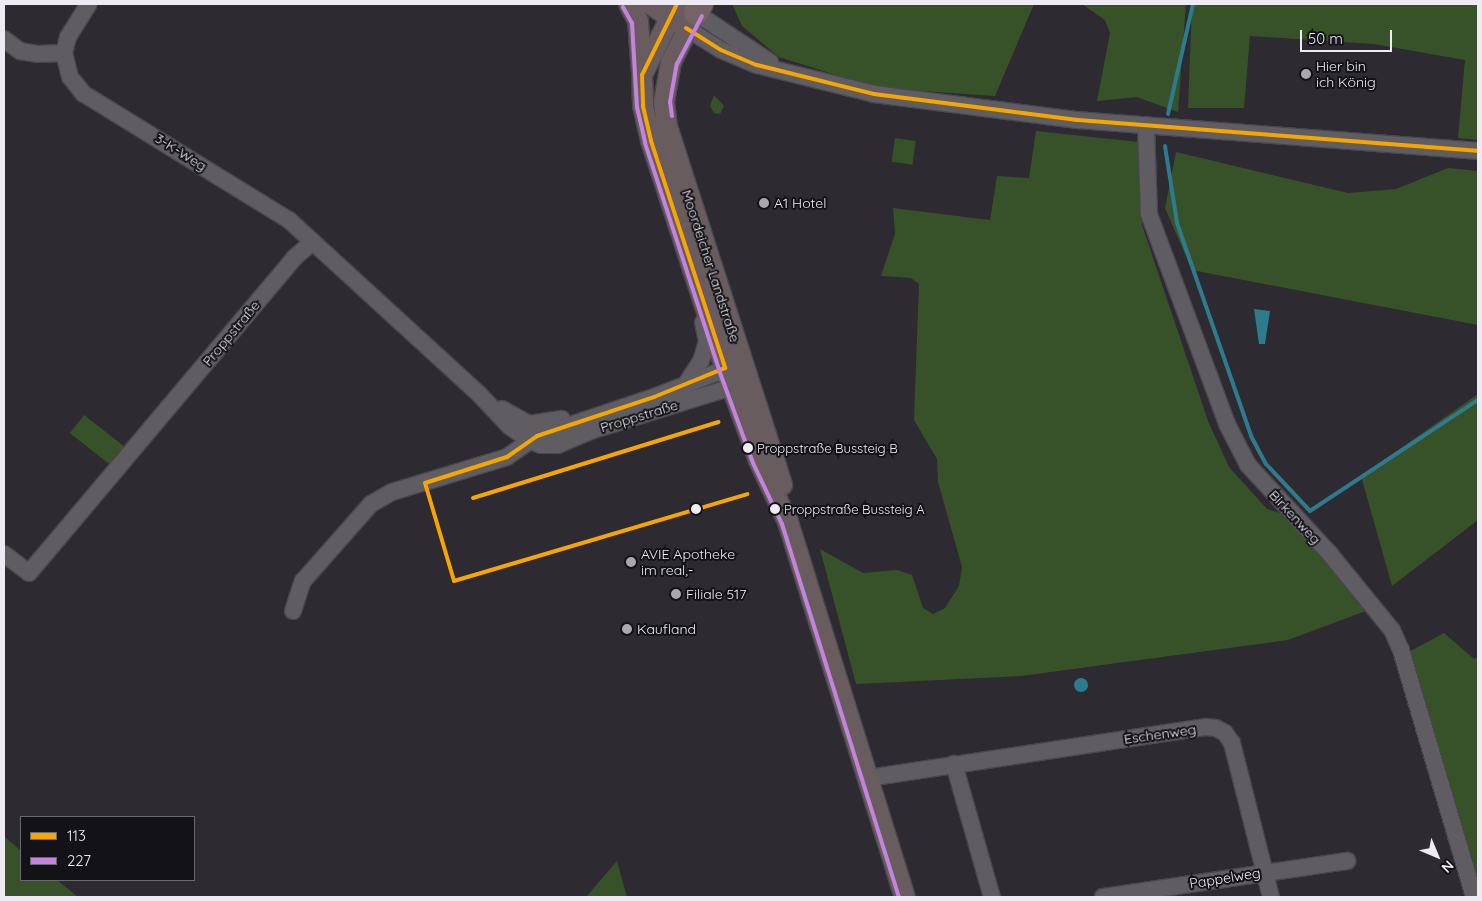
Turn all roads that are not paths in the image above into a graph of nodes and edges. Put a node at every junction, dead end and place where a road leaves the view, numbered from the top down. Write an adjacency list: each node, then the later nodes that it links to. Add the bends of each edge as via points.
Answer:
1 (89, 4): 6 (street, via 68,37)
2 (629, 4): 7 (main road, via 638,21)
3 (650, 4): 4 (main road)
4 (686, 12): 7 (main road, Moordeicher Landstraße); 8 (street, via 785,71 874,94 954,106); 12 (main road, Moordeicher Landstraße, via 671,62 664,102 667,126)
5 (4, 39): 6 (street, via 20,51)
6 (64, 53): 10 (street, 3-K-Weg, via 70,77 84,94 266,205 298,228)
7 (642, 75): 11 (main road, Moordeicher Landstraße, via 643,106 651,141)
8 (1146, 125): 9 (street); 25 (street, Birkenweg, via 1149,214 1227,424 1248,465 1330,554 1392,630 1403,657)
9 (1478, 151)
10 (311, 243): 14 (street, Proppstraße, via 479,394 509,426); 15 (street, Proppstraße, via 288,266 29,573)
11 (706, 312): 12 (main road, Moordeicher Landstraße); 13 (street, Proppstraße, via 703,322 707,341 701,361)
12 (737, 375): 13 (street, Proppstraße); 14 (street, Proppstraße, via 558,445 542,445); 18 (main road, Moordeicher Landstraße, via 785,495 788,522)
13 (686, 384): 14 (street, Proppstraße, via 601,413)
14 (529, 432): 16 (street, Proppstraße, via 508,457 392,492 371,504 303,581)
15 (4, 554)
16 (293, 611)
17 (954, 764): 18 (street, Eschenweg); 20 (street, Eschenweg, via 1216,728 1225,733 1232,744); 22 (street)
18 (868, 778): 21 (main road, Moordeicher Landstraße)
19 (1347, 861): 20 (street, Pappelweg)
20 (1265, 872): 23 (street, Pappelweg); 24 (street, Eschenweg)
21 (905, 897)
22 (992, 897)
23 (1103, 897)
24 (1271, 897)
25 (1474, 897)

